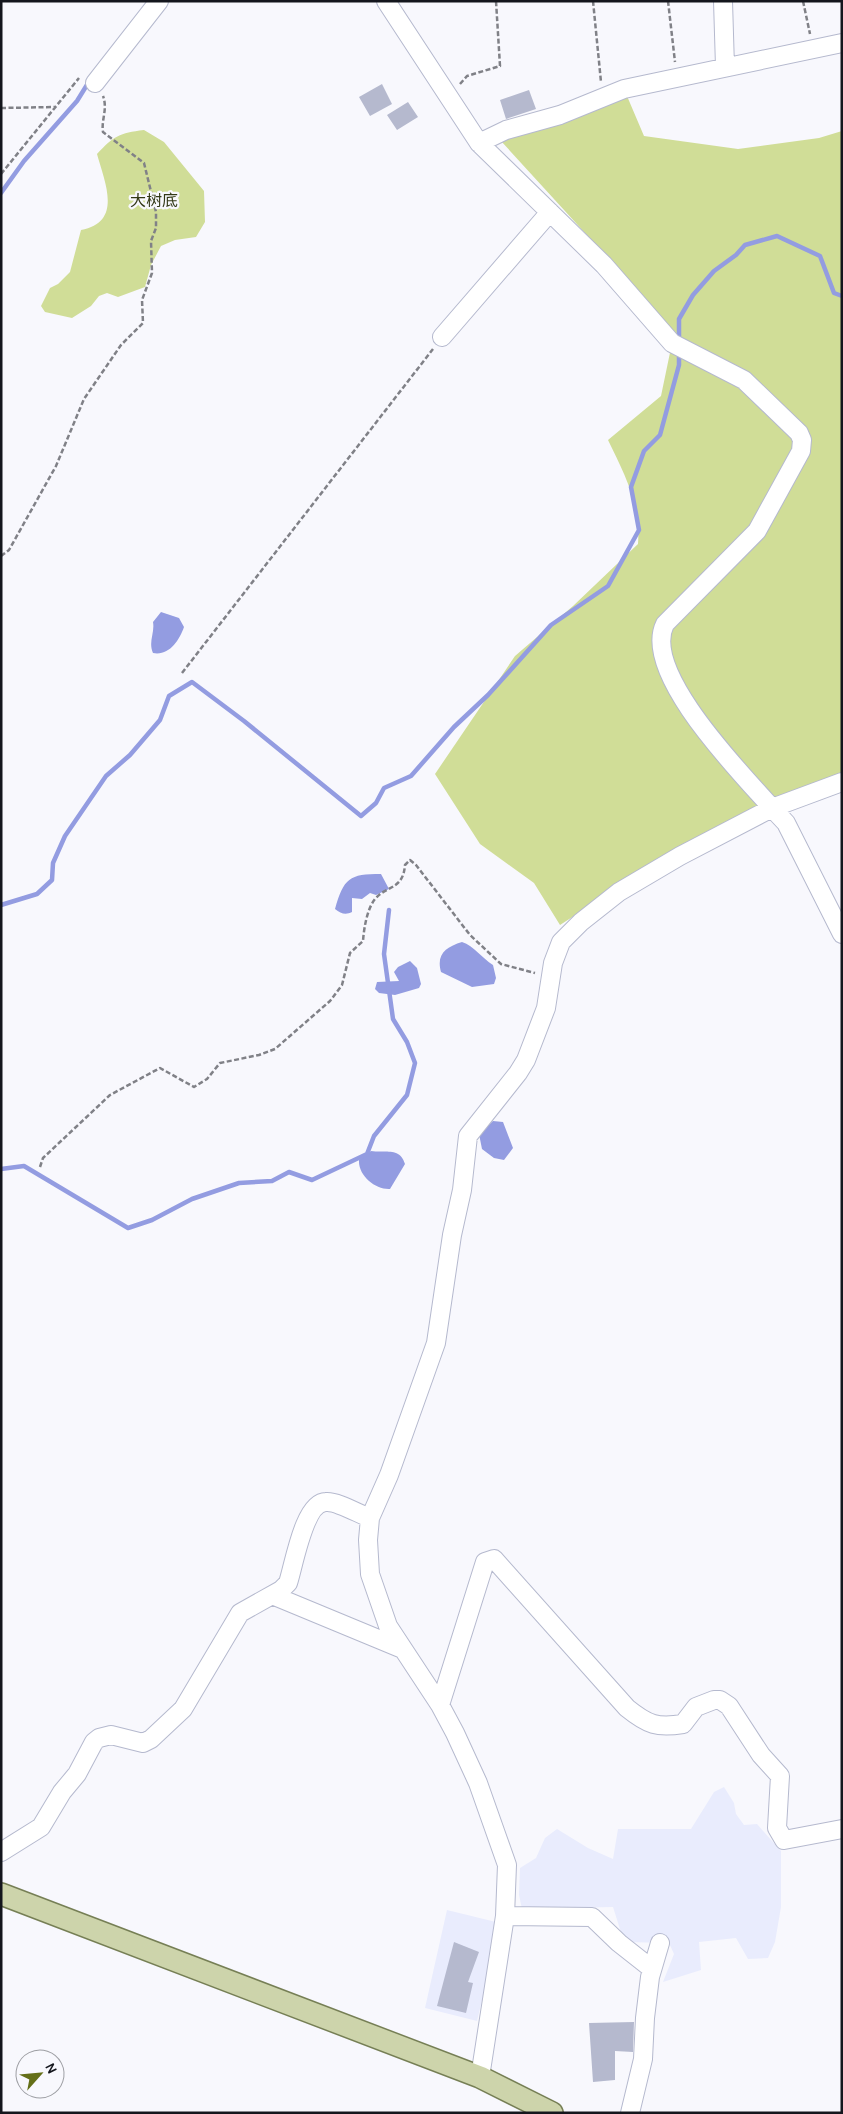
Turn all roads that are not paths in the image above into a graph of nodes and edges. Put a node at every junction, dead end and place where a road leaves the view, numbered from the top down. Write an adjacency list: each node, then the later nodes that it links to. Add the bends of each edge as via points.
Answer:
1 (159, 1): 6 (street)
2 (386, 1): 7 (street)
3 (723, 1): 5 (street)
4 (842, 43): 5 (street)
5 (725, 68): 7 (street, via 624,89 560,115 506,130)
6 (91, 81)
7 (479, 143): 8 (street)
8 (550, 212): 9 (street); 11 (street, via 604,265 672,343 744,380 799,433 802,446 757,531 665,624 661,638 669,674 691,712)
9 (442, 338)
10 (842, 782): 11 (street)
11 (772, 808): 12 (street, via 786,823); 13 (street, via 619,892 566,935 556,952 546,1008 526,1060 468,1136 436,1343 389,1475)
12 (842, 934)
13 (370, 1518): 14 (street, via 330,1502 318,1505 310,1512 288,1583); 15 (street, via 370,1574 388,1626)
14 (272, 1595): 15 (street); 18 (street, via 240,1613 183,1709 151,1739 139,1743 111,1735 99,1738 41,1827)
15 (400, 1648): 16 (street)
16 (440, 1705): 17 (street, via 485,1562 494,1559 643,1722 663,1726 683,1724 702,1704 720,1700 729,1706 761,1755 780,1776 778,1828 784,1840); 20 (street, via 478,1783 506,1862)
17 (842, 1829)
18 (1, 1852)
19 (1, 1894): 23 (main road)
20 (505, 1916): 22 (street, via 592,1917); 23 (street)
21 (660, 1943): 22 (street)
22 (652, 1969): 25 (street, via 643,2059)
23 (480, 2077): 24 (main road)
24 (552, 2113)
25 (630, 2113)

